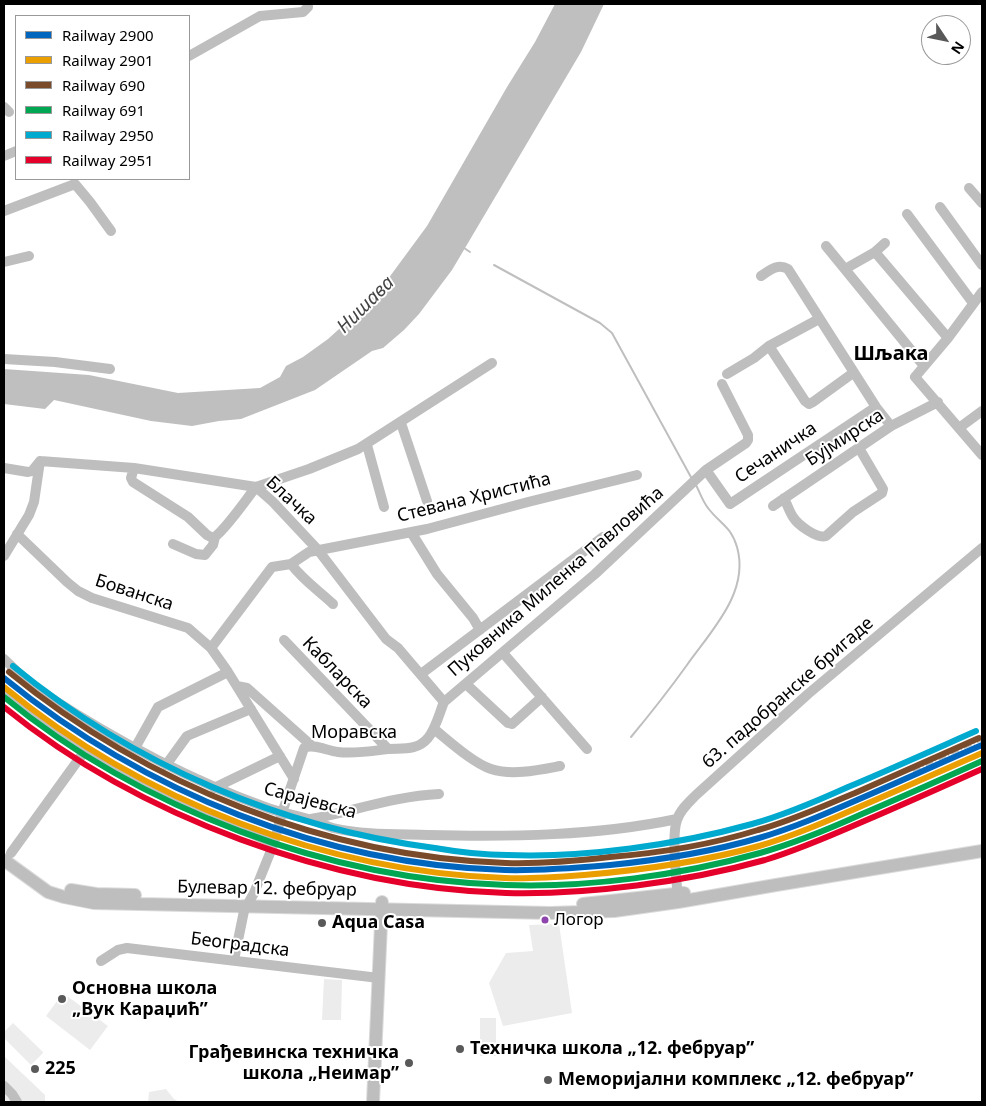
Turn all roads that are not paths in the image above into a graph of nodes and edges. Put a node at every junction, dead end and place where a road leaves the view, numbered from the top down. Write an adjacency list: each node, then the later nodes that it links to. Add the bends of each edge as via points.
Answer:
1 (308, 4): 2 (street, via 303,12 260,16)
2 (190, 55)
3 (72, 181): 7 (street); 9 (street)
4 (969, 188): 5 (street)
5 (982, 203)
6 (940, 207): 15 (street)
7 (4, 211)
8 (907, 214): 18 (street)
9 (111, 231)
10 (885, 243): 12 (street)
11 (826, 246): 16 (street)
12 (875, 252): 16 (street); 20 (street)
13 (29, 256): 14 (street)
14 (4, 262)
15 (982, 265)
16 (845, 269): 24 (street)
17 (761, 276): 19 (street, via 777,266 788,269)
18 (979, 299): 20 (street)
19 (819, 318): 21 (street); 26 (street)
20 (948, 338): 24 (street)
21 (769, 346): 26 (street, via 809,404); 27 (street)
22 (4, 359): 25 (street)
23 (492, 363): 32 (street)
24 (924, 366): 29 (street, via 915,376)
25 (110, 368)
26 (854, 373): 30 (street)
27 (727, 374)
28 (722, 384): 41 (street, Пуковника Миленка Павловића, via 748,440)
29 (938, 402): 33 (street, Бујмирска); 34 (street)
30 (876, 407): 33 (street); 41 (street, Сечаничка, via 730,504)
31 (982, 411): 34 (street)
32 (401, 423): 35 (street); 45 (street)
33 (891, 426): 36 (street, Бујмирска)
34 (959, 428): 37 (street)
35 (366, 445): 43 (street); 47 (street)
36 (859, 448): 44 (street, Бујмирска); 44 (street, via 883,489 882,493 852,512 826,536 815,536 794,519)
37 (982, 454)
38 (40, 461): 39 (street, via 28,472); 40 (street, Блачка); 49 (street, via 34,502)
39 (4, 468)
40 (134, 468): 43 (street, Блачка); 50 (street, via 132,482 188,517 207,535)
41 (706, 470): 61 (street, Пуковника Миленка Павловића, via 595,574)
42 (637, 475): 48 (street, Стевана Христића)
43 (256, 487): 50 (street); 54 (street, Блачка)
44 (784, 498): 46 (street, Бујмирска)
45 (427, 501)
46 (773, 506)
47 (384, 507)
48 (411, 532): 54 (street, Стевана Христића); 58 (street, via 437,574)
49 (16, 534): 55 (street); 60 (street, Бованска, via 78,591 188,628)
50 (215, 537): 52 (street, via 205,555)
51 (603, 537): 58 (street)
52 (173, 544)
53 (982, 548): 85 (street, 63. падобранске бригаде, via 808,694 696,795)
54 (318, 550): 56 (street, Стевана Христића); 64 (street, Блачка, via 386,639)
55 (4, 554)
56 (291, 564): 57 (street, via 302,578); 60 (street, Стевана Христића, via 270,568)
57 (333, 604)
58 (480, 630): 64 (street)
59 (284, 640): 75 (street, Кабларска)
60 (211, 648): 63 (street, Бованска)
61 (503, 653): 65 (street, Пуковника Миленка Павловића); 68 (street)
62 (4, 659): 73 (street, Сарајевска, via 41,692)
63 (228, 672): 66 (street, Бованска); 73 (street, via 158,707)
64 (422, 674): 69 (street, Блачка)
65 (466, 684): 68 (street, via 512,724); 69 (street, Пуковника Миленка Павловића)
66 (237, 686): 70 (street, Бованска); 72 (street, Бованска, via 247,688)
67 (4, 690): 76 (street)
68 (542, 697): 74 (street)
69 (444, 702): 71 (street, Моравска)
70 (250, 709): 77 (street, Бованска); 78 (street, via 187,736)
71 (434, 729): 75 (street, Моравска, via 428,738 414,746 404,750); 79 (street, via 491,769 520,772)
72 (312, 746): 75 (street, Моравска, via 338,752); 80 (street, Моравска, via 302,750)
73 (135, 748): 78 (street, Сарајевска)
74 (587, 748)
75 (388, 749)
76 (84, 752): 86 (street, via 198,812); 89 (street)
77 (280, 756): 80 (street, Бованска); 81 (street)
78 (166, 766): 81 (street, Сарајевска)
79 (560, 766)
80 (294, 779): 83 (street, Моравска)
81 (214, 788): 83 (street, Сарајевска)
82 (439, 794): 84 (street, via 397,799)
83 (282, 813): 84 (street, Сарајевска); 86 (street, Моравска)
84 (310, 819): 85 (street, Сарајевска, via 333,828 354,831 464,836 558,834)
85 (677, 819): 90 (street)
86 (274, 843): 91 (street, Моравска)
87 (982, 843): 90 (main road, Булевар 12. фебруар)
88 (982, 851): 90 (main road, Булевар 12. фебруар)
89 (8, 856): 91 (main road, Булевар 12. фебруар, via 39,887 64,897 94,902)
90 (678, 898): 92 (main road, Булевар 12. фебруар, via 614,911 569,913)
91 (248, 902): 92 (main road, Булевар 12. фебруар); 93 (street, Моравска)
92 (382, 906): 95 (main road)
93 (234, 960): 94 (street, Београдска, via 127,948); 95 (street, Београдска)
94 (101, 961)
95 (379, 978): 98 (main road)
96 (4, 1086): 97 (street)
97 (17, 1102)
98 (373, 1102)

